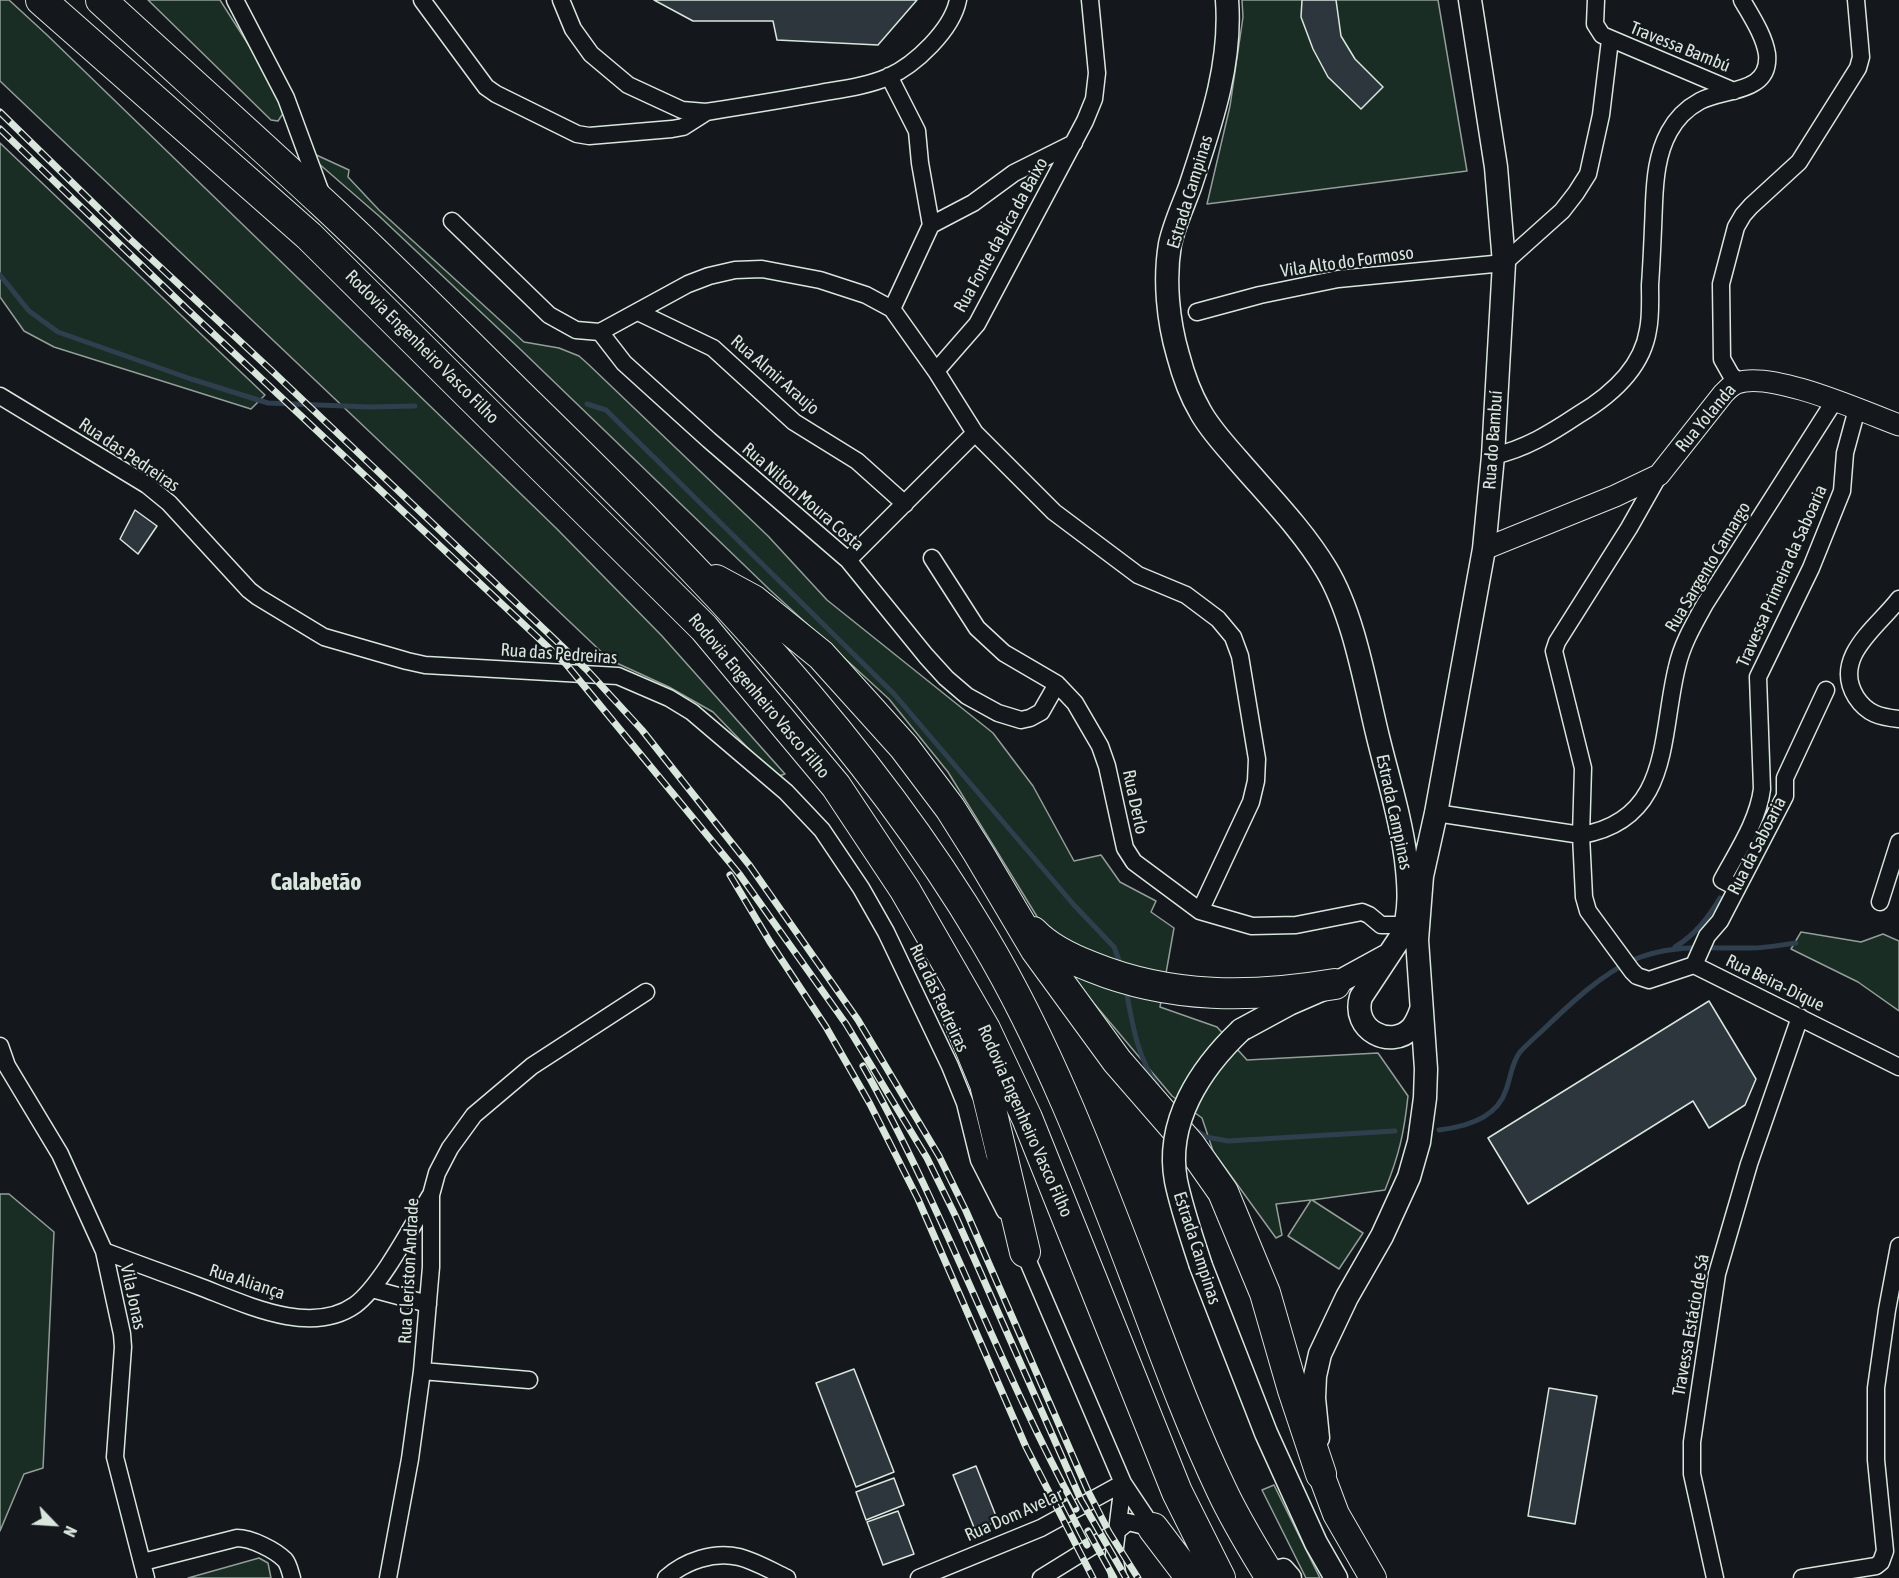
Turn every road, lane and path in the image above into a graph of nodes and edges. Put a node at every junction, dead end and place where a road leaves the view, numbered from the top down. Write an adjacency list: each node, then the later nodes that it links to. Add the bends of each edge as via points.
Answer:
1 (41, 0): 50 (highway, Rodovia Engenheiro Vasco Filho, via 309,236 704,628 836,786)
2 (101, 0): 18 (highway, Rodovia Engenheiro Vasco Filho)
3 (235, 0): 18 (street, via 286,98)
4 (422, 0): 16 (street, via 486,87 570,131 589,136 672,129 683,127)
5 (561, 0): 16 (street, via 573,29 591,54 628,85 682,110)
6 (958, 0): 14 (street, via 933,44)
7 (1089, 0): 17 (street, Rua Fonte da Bica da Baixo, via 1097,73 1094,99)
8 (1227, 0): 45 (main road, Estrada Campinas, via 1224,60 1214,115 1170,247 1169,310 1173,336 1200,412 1302,534 1335,585 1359,658)
9 (1470, 0): 21 (main road, Rua do Bambuí, via 1496,167)
10 (1596, 0): 13 (street, via 1594,24)
11 (1742, 0): 15 (street, via 1761,36 1767,63 1756,81)
12 (1856, 0): 27 (street, Rua Yolanda, via 1861,57 1855,74 1799,162 1751,206 1736,227 1720,284 1722,359)
13 (1610, 40): 15 (street, Travessa Bambú); 21 (street, via 1607,79 1588,174 1562,211)
14 (889, 76): 16 (street, via 863,85); 20 (street, via 917,131)
15 (1734, 91): 33 (street, via 1701,100 1683,112 1663,143 1655,182 1648,331 1632,368 1599,402 1544,437)
16 (706, 112)
17 (1074, 142): 20 (street, via 1014,173 973,203); 26 (street, Rua Fonte da Bica da Baixo, via 977,324)
18 (326, 206): 39 (highway, Rodovia Engenheiro Vasco Filho)
19 (452, 221): 25 (street, via 549,315 576,330)
20 (931, 225): 22 (street)
21 (1504, 263): 24 (street, Vila Alto do Formoso, via 1338,279); 33 (main road, Rua do Bambuí)
22 (892, 309): 23 (street, via 866,295 820,280 762,269 709,276); 26 (street)
23 (638, 312): 25 (street); 35 (street, Rua Almir Araujo, via 713,348 794,422 857,460)
24 (1197, 312)
25 (600, 332): 38 (street, Rua Nilton Moura Costa, via 624,363)
26 (936, 371): 32 (street)
27 (1739, 382): 29 (street, via 1770,382); 34 (street, Rua Yolanda, via 1723,394)
28 (0, 396): 66 (street, Rua das Pedreiras, via 147,485 169,502 249,590 324,637 425,664 618,676 669,698 727,739 822,830 861,888 932,1026 965,1103 980,1160)
29 (1835, 400): 30 (street); 46 (street, Rua Sargento Camargo, via 1687,637 1677,666 1665,744 1654,784 1631,813 1600,832)
30 (1857, 409): 31 (street); 49 (street, Travessa Primeira da Saboaria, via 1845,453 1842,491 1811,568 1758,677 1761,799 1722,880)
31 (1899, 425)
32 (975, 433): 35 (street); 53 (street, via 1054,512 1138,575 1186,595 1233,636 1240,656 1257,759 1256,781 1251,802)
33 (1493, 456): 36 (main road, Rua do Bambuí)
34 (1659, 475): 36 (street, Rua Yolanda); 46 (street, via 1554,651 1583,768)
35 (905, 504): 38 (street)
36 (1484, 549): 44 (main road, Rua do Bambuí)
37 (932, 558): 41 (street, Rua Derlo, via 977,628 1004,653)
38 (848, 560): 41 (street, Rua Nilton Moura Costa, via 946,678 985,707 1008,717 1030,718 1041,712)
39 (691, 566): 52 (highway, via 753,600 821,655 904,747 950,808); 76 (highway, Rodovia Engenheiro Vasco Filho, via 823,714 872,776 940,867 985,941 1059,1083 1178,1392 1222,1492)
40 (1899, 599): 43 (street, via 1854,653 1849,681 1861,704 1873,714)
41 (1057, 684): 53 (street, Rua Derlo, via 1075,703 1100,746 1128,856)
42 (1826, 690): 49 (street, Rua da Saboaria, via 1785,778 1785,796)
43 (1899, 719)
44 (1434, 818): 45 (main road, via 1425,832 1416,833); 46 (street, Rua Sargento Camargo); 48 (main road, Rua do Bambuí)
45 (1398, 819): 54 (main road, Estrada Campinas, via 1406,858)
46 (1581, 835): 56 (street, via 1588,911 1637,976 1649,980)
47 (1899, 842): 51 (street)
48 (1422, 876): 59 (main road, Estrada Campinas, via 1417,940)
49 (1731, 885): 56 (street, Rua da Saboaria, via 1720,921 1707,936)
50 (906, 890): 66 (highway, via 985,1084); 85 (highway, Rodovia Engenheiro Vasco Filho, via 985,1029 1027,1118 1173,1482)
51 (1880, 902)
52 (1010, 908): 57 (highway, via 1037,937 1070,958 1111,975 1163,989 1237,993); 71 (highway, via 1104,1044 1190,1145 1223,1192 1265,1293)
53 (1200, 911): 54 (street, Rua Derlo, via 1252,926 1296,925 1362,912 1381,925)
54 (1406, 925): 55 (main road, Estrada Campinas)
55 (1392, 953): 57 (main road, Estrada Campinas); 59 (main road, via 1361,997 1359,1017 1375,1034 1396,1036 1413,1027)
56 (1696, 960): 60 (street, Rua Beira-Dique)
57 (1335, 984): 86 (main road, Estrada Campinas, bridge, via 1240,1030 1206,1068 1190,1095 1178,1125 1174,1151 1176,1180 1201,1266 1266,1433 1311,1534)
58 (646, 992): 63 (street, Rua Cleriston Andrade, via 532,1066 474,1115 446,1156)
59 (1421, 1010): 71 (main road, Estrada Campinas, via 1425,1098 1409,1177 1320,1354 1315,1376)
60 (1800, 1017): 62 (street, Rua Beira-Dique); 88 (street, Travessa Estácio de Sá, via 1749,1164 1717,1274 1696,1408 1692,1474)
61 (0, 1046): 65 (street, Vila Jonas, via 7,1066 60,1154)
62 (1899, 1067)
63 (431, 1195): 67 (street, Rua Aliança); 68 (street, Rua Cleriston Andrade)
64 (1899, 1246): 89 (street, via 1876,1388 1876,1460 1884,1556 1876,1566)
65 (104, 1251): 67 (street, Rua Aliança, via 280,1315 320,1318 340,1314); 75 (street, Vila Jonas, via 123,1347 115,1457)
66 (1025, 1252): 72 (street, Rua das Pedreiras)
67 (372, 1289): 68 (street)
68 (428, 1304): 69 (street, Rua Cleriston Andrade)
69 (422, 1371): 70 (street); 78 (street, Rua Cleriston Andrade)
70 (529, 1380)
71 (1321, 1474): 87 (main road, Estrada Campinas, via 1336,1514)
72 (1123, 1483): 73 (street, Rua das Pedreiras); 74 (street); 81 (street, Rua Dom Avelar, via 1041,1528)
73 (1153, 1528): 74 (street, via 1128,1522); 84 (highway)
74 (1117, 1531): 82 (street); 83 (street, via 1114,1554)
75 (145, 1570): 77 (street, via 237,1538 249,1538 284,1560)
76 (1281, 1575)
77 (292, 1578)
78 (388, 1578)
79 (666, 1578): 80 (street, via 697,1559 721,1556 739,1557)
80 (787, 1578)
81 (919, 1578)
82 (1041, 1578)
83 (1118, 1578)
84 (1191, 1578)
85 (1221, 1578)
86 (1336, 1578)
87 (1373, 1578)
88 (1715, 1578)
89 (1802, 1578)

